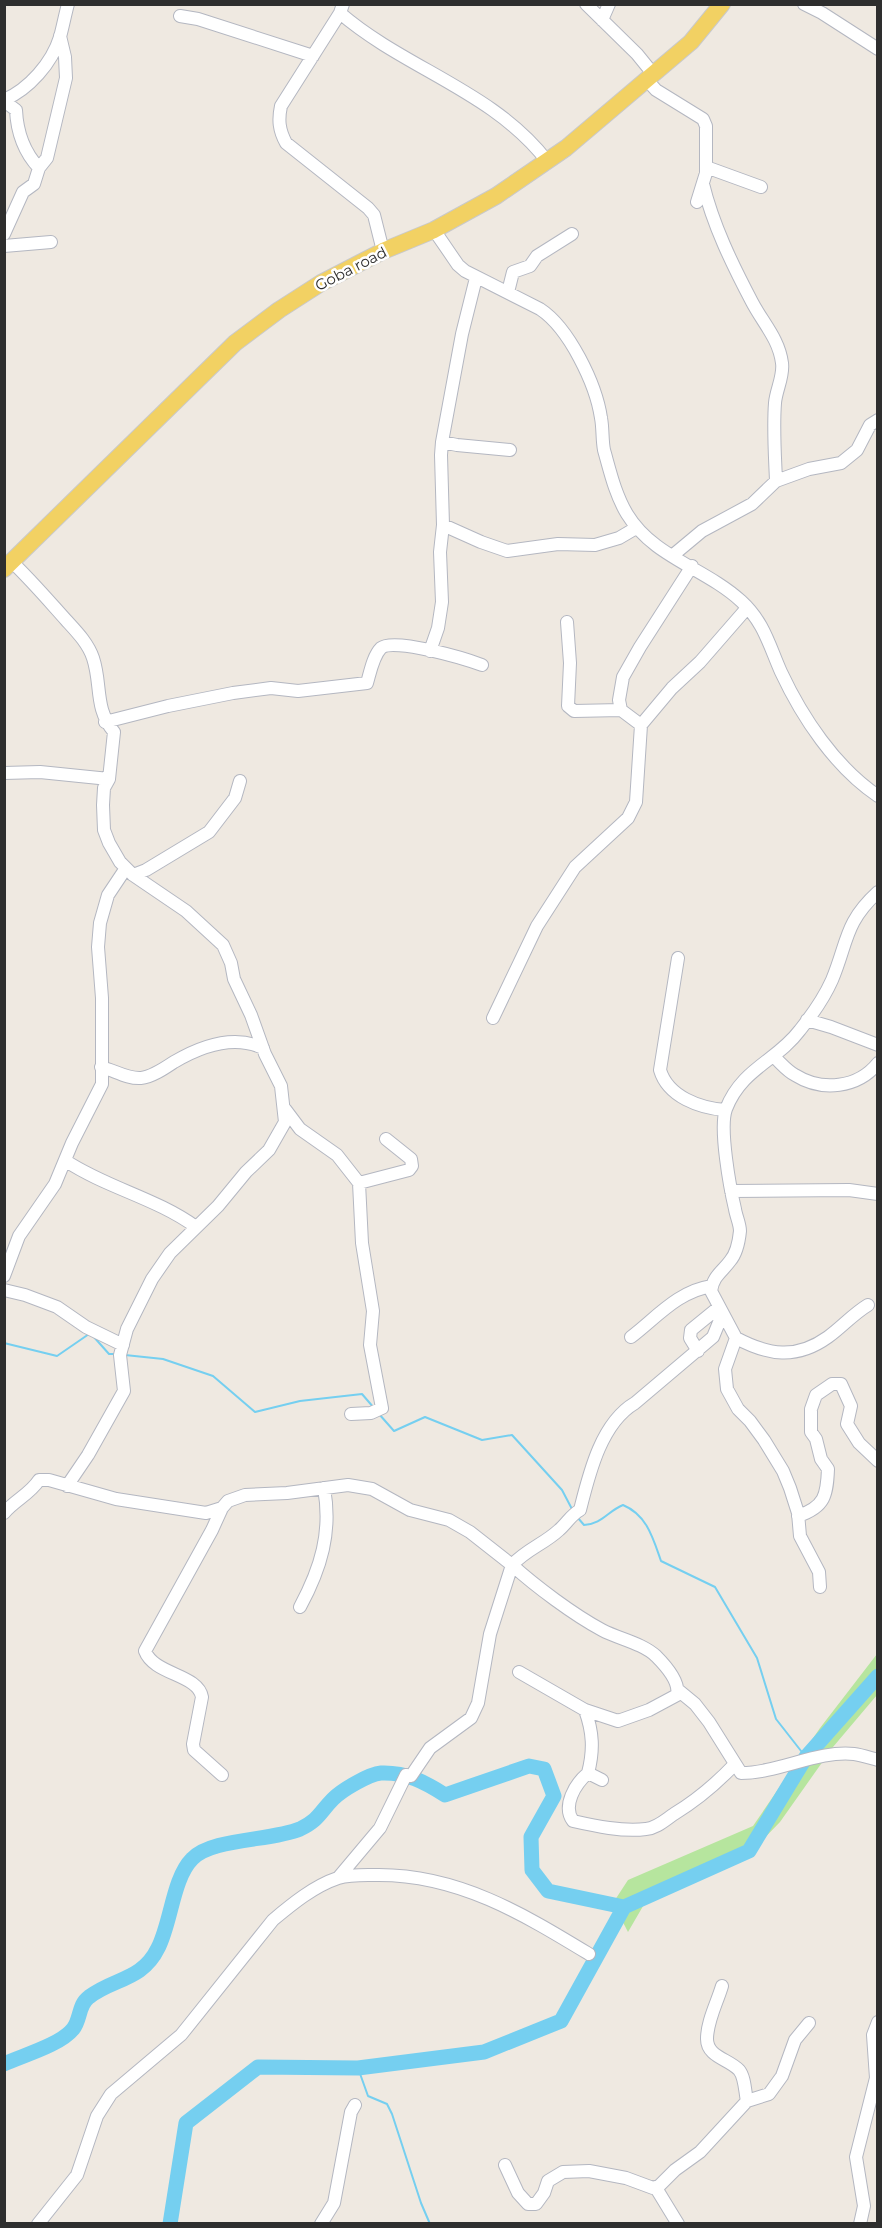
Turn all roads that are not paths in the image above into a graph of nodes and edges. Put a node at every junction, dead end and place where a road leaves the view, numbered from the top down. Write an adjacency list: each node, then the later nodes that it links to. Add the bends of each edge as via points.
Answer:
1 (68, 4): 9 (street)
2 (586, 4): 8 (street)
3 (609, 4): 8 (street)
4 (723, 4): 12 (main road, Goba road, via 691,42)
5 (804, 4): 10 (street)
6 (341, 9): 11 (street); 14 (street, via 356,28 463,89 505,119)
7 (180, 16): 11 (street)
8 (603, 20): 12 (street, via 637,54)
9 (60, 36): 13 (street, via 52,54 24,89); 16 (street, via 67,68 64,91 47,158)
10 (878, 49)
11 (312, 56): 25 (street, via 281,106 280,133 286,143 368,208 374,215)
12 (650, 77): 14 (main road, Goba road); 15 (street, via 656,90 703,119)
13 (4, 101): 16 (street, via 16,110 24,146)
14 (547, 161): 20 (main road, Goba road, via 496,196)
15 (706, 167): 17 (street); 18 (street)
16 (39, 168): 21 (street, via 34,184 23,192)
17 (703, 184): 19 (street); 31 (street, via 712,219 737,275 775,336 782,362 775,406)
18 (761, 187)
19 (697, 202)
20 (434, 230): 25 (main road, Goba road); 26 (street, via 458,265)
21 (4, 234)
22 (572, 234): 27 (street, via 537,256 530,266 513,272)
23 (51, 242): 24 (street)
24 (4, 246)
25 (383, 251): 35 (main road, Goba road, via 321,283 235,343)
26 (476, 278): 27 (street); 29 (street)
27 (508, 292): 33 (street, via 547,314 574,349 598,407 617,497)
28 (878, 420): 31 (street, via 870,426 857,450 841,463)
29 (442, 442): 30 (street); 32 (street)
30 (510, 450)
31 (776, 481): 34 (street, via 752,504 702,531)
32 (443, 525): 33 (street, via 507,551 558,544 595,545); 39 (street, via 442,602)
33 (636, 528): 34 (street)
34 (672, 556): 36 (street)
35 (8, 565): 42 (street, via 45,596 87,645)
36 (692, 566): 37 (street); 41 (street, via 623,677)
37 (747, 608): 43 (street); 47 (street, via 767,634 781,671 816,735 846,770)
38 (567, 622): 41 (street, via 568,706 574,711)
39 (430, 651): 40 (street); 42 (street, via 386,645 376,655 367,684 233,693)
40 (482, 665)
41 (621, 710): 43 (street)
42 (105, 722): 45 (street, via 114,732)
43 (641, 725): 51 (street, via 634,811 575,867 537,926)
44 (4, 773): 45 (street, via 40,772)
45 (109, 779): 48 (street, via 104,788 104,830 120,862)
46 (240, 781): 48 (street, via 235,798 209,832 146,870)
47 (878, 796)
48 (130, 872): 54 (street, via 186,911 223,945); 57 (street, via 108,895 100,923)
49 (878, 892): 52 (street, via 852,922 832,980)
50 (678, 958): 59 (street, via 662,1077 691,1102)
51 (493, 1018)
52 (807, 1020): 53 (street); 55 (street)
53 (878, 1045)
54 (263, 1048): 57 (street, via 232,1041 207,1046 141,1078); 58 (street, via 280,1086)
55 (773, 1056): 56 (street, via 795,1076 839,1086 859,1080); 59 (street, via 746,1077)
56 (878, 1063)
57 (101, 1067): 61 (street, via 102,1084)
58 (285, 1109): 62 (street, via 300,1129 337,1155); 65 (street, via 285,1122 269,1150)
59 (725, 1110): 63 (street, via 723,1126)
60 (386, 1139): 62 (street, via 411,1160 412,1166)
61 (66, 1161): 65 (street, via 169,1209); 66 (street, via 19,1236)
62 (359, 1183): 74 (street, via 362,1243 373,1311 370,1345 382,1408)
63 (731, 1191): 64 (street, via 849,1190); 68 (street, via 740,1231 737,1249 720,1270)
64 (878, 1194)
65 (196, 1227): 72 (street, via 170,1253 152,1279)
66 (4, 1276)
67 (4, 1290): 72 (street, via 57,1307)
68 (716, 1302): 70 (street, via 704,1287 666,1306); 71 (street); 73 (street, via 716,1333); 73 (street, via 691,1330 690,1338)
69 (868, 1305): 71 (street, via 825,1339 798,1351 775,1353 756,1349)
70 (631, 1337)
71 (736, 1338): 80 (street, via 725,1369 727,1389 783,1472)
72 (123, 1345): 76 (street, via 120,1355 124,1391)
73 (698, 1351): 81 (street, via 624,1410 594,1462 580,1510)
74 (351, 1414)
75 (878, 1461): 80 (street, via 859,1443 847,1424 851,1406 841,1384 832,1384 816,1395 811,1409 811,1432 828,1469 822,1503)
76 (67, 1485): 78 (street, via 116,1499 183,1510 206,1513); 79 (street, via 39,1480)
77 (324, 1488): 78 (street, via 245,1495 228,1501); 81 (street, via 348,1485 372,1489 410,1510 449,1520); 83 (street, via 328,1515 325,1540 316,1574)
78 (222, 1508): 90 (street, via 145,1652 156,1666 201,1691 194,1750)
79 (4, 1513)
80 (798, 1516): 82 (street, via 800,1536 819,1572)
81 (512, 1565): 85 (street, via 596,1627 655,1655); 92 (street, via 492,1627 478,1703 471,1718 429,1748 411,1776 406,1775 380,1828)
82 (820, 1587)
83 (300, 1607)
84 (519, 1672): 86 (street)
85 (678, 1690): 86 (street, via 671,1699 623,1720); 88 (street, via 703,1714)
86 (585, 1710): 89 (street, via 593,1747)
87 (878, 1760): 88 (street, via 846,1754 756,1773 741,1773)
88 (735, 1764): 89 (street, via 693,1803 647,1829 573,1821 569,1803)
89 (588, 1773): 91 (street)
90 (222, 1775)
91 (602, 1780)
92 (338, 1878): 93 (street, via 413,1876 456,1886 486,1897); 101 (street, via 303,1896 273,1920 181,2035 111,2094 97,2116 77,2175)
93 (589, 1954)
94 (722, 1986): 97 (street, via 706,2041 713,2054 738,2069)
95 (809, 2023): 97 (street, via 791,2047 777,2084 769,2094)
96 (877, 2025): 104 (street, via 873,2045 876,2078 856,2157 864,2211)
97 (747, 2101): 100 (street, via 700,2152)
98 (355, 2105): 102 (street, via 334,2203)
99 (505, 2165): 100 (street, via 518,2193 528,2204 536,2204 548,2181 564,2172 589,2170)
100 (656, 2188): 103 (street)
101 (38, 2223)
102 (321, 2223)
103 (678, 2223)
104 (860, 2223)

